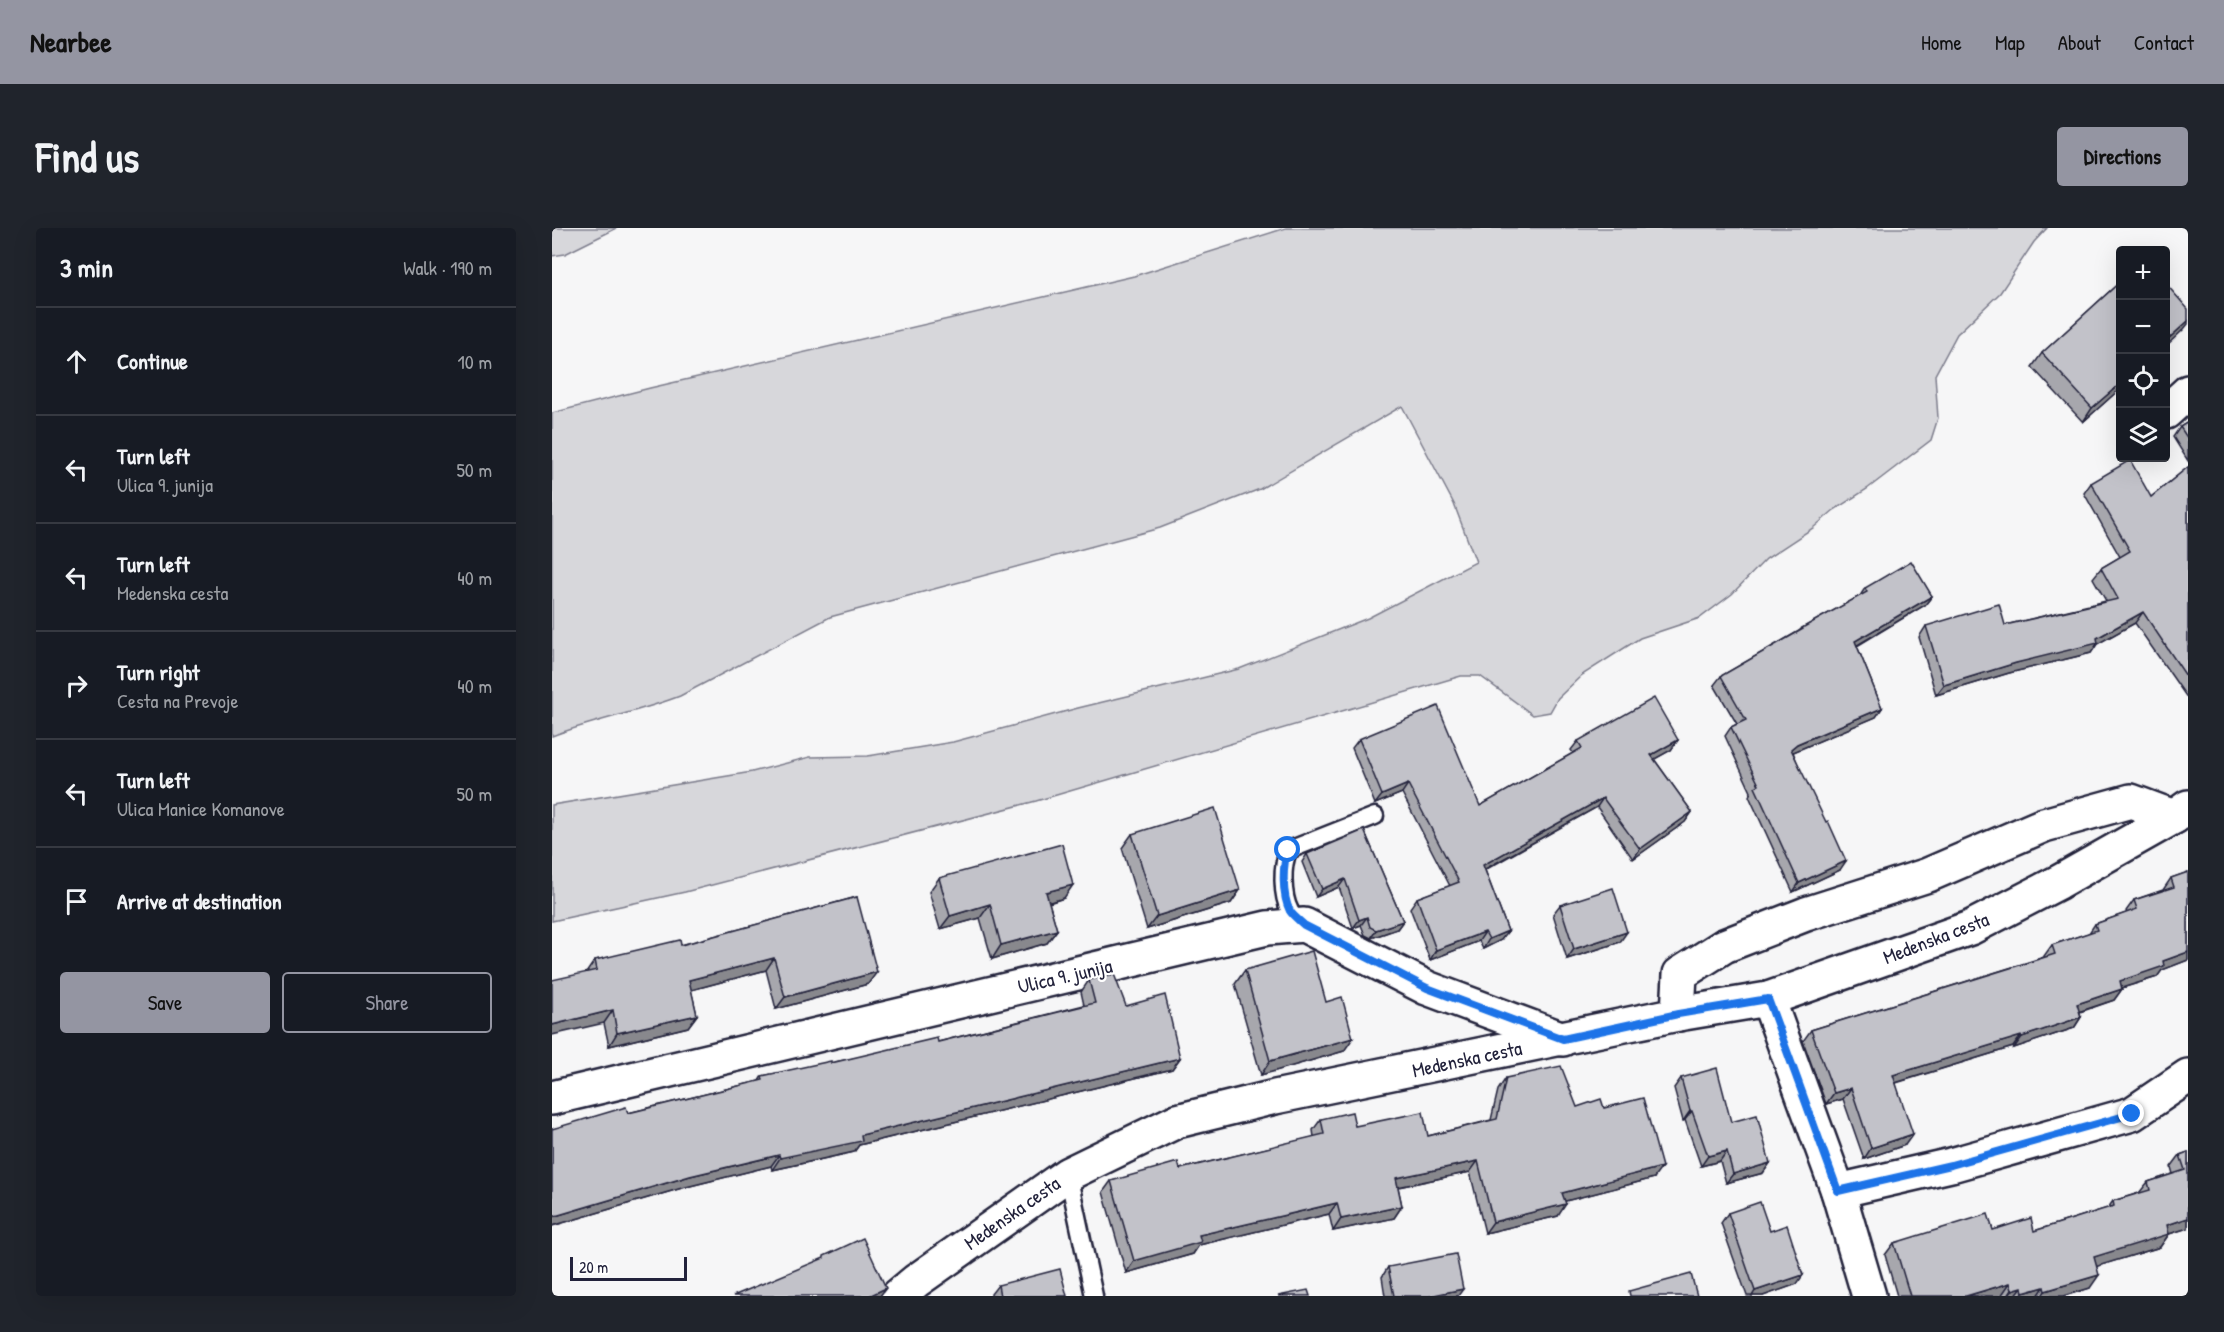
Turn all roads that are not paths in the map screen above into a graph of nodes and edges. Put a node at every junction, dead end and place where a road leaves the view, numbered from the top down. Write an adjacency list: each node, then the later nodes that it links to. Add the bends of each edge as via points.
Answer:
1 (2188, 392): 2 (street)
2 (2170, 408)
3 (2181, 812): 6 (street, Medenska cesta, via 1970,928); 7 (street, via 2131,801 2044,825 1928,875 1806,914 1724,946 1680,974)
4 (1375, 816): 5 (lane, via 1288,850 1283,861 1283,880 1290,911)
5 (1304, 925): 8 (street, via 1427,988); 10 (street, Ulica 9. junija, via 1267,928)
6 (1768, 999): 7 (street, Medenska cesta); 12 (street)
7 (1678, 1014): 8 (street, Medenska cesta)
8 (1563, 1039): 11 (street, Medenska cesta, via 1176,1121)
9 (2188, 1076): 12 (street, via 2132,1114 1951,1165)
10 (552, 1098)
11 (1068, 1173): 13 (street, Medenska cesta); 14 (lane)
12 (1838, 1191): 15 (street)
13 (898, 1296)
14 (1094, 1296)
15 (1869, 1296)

